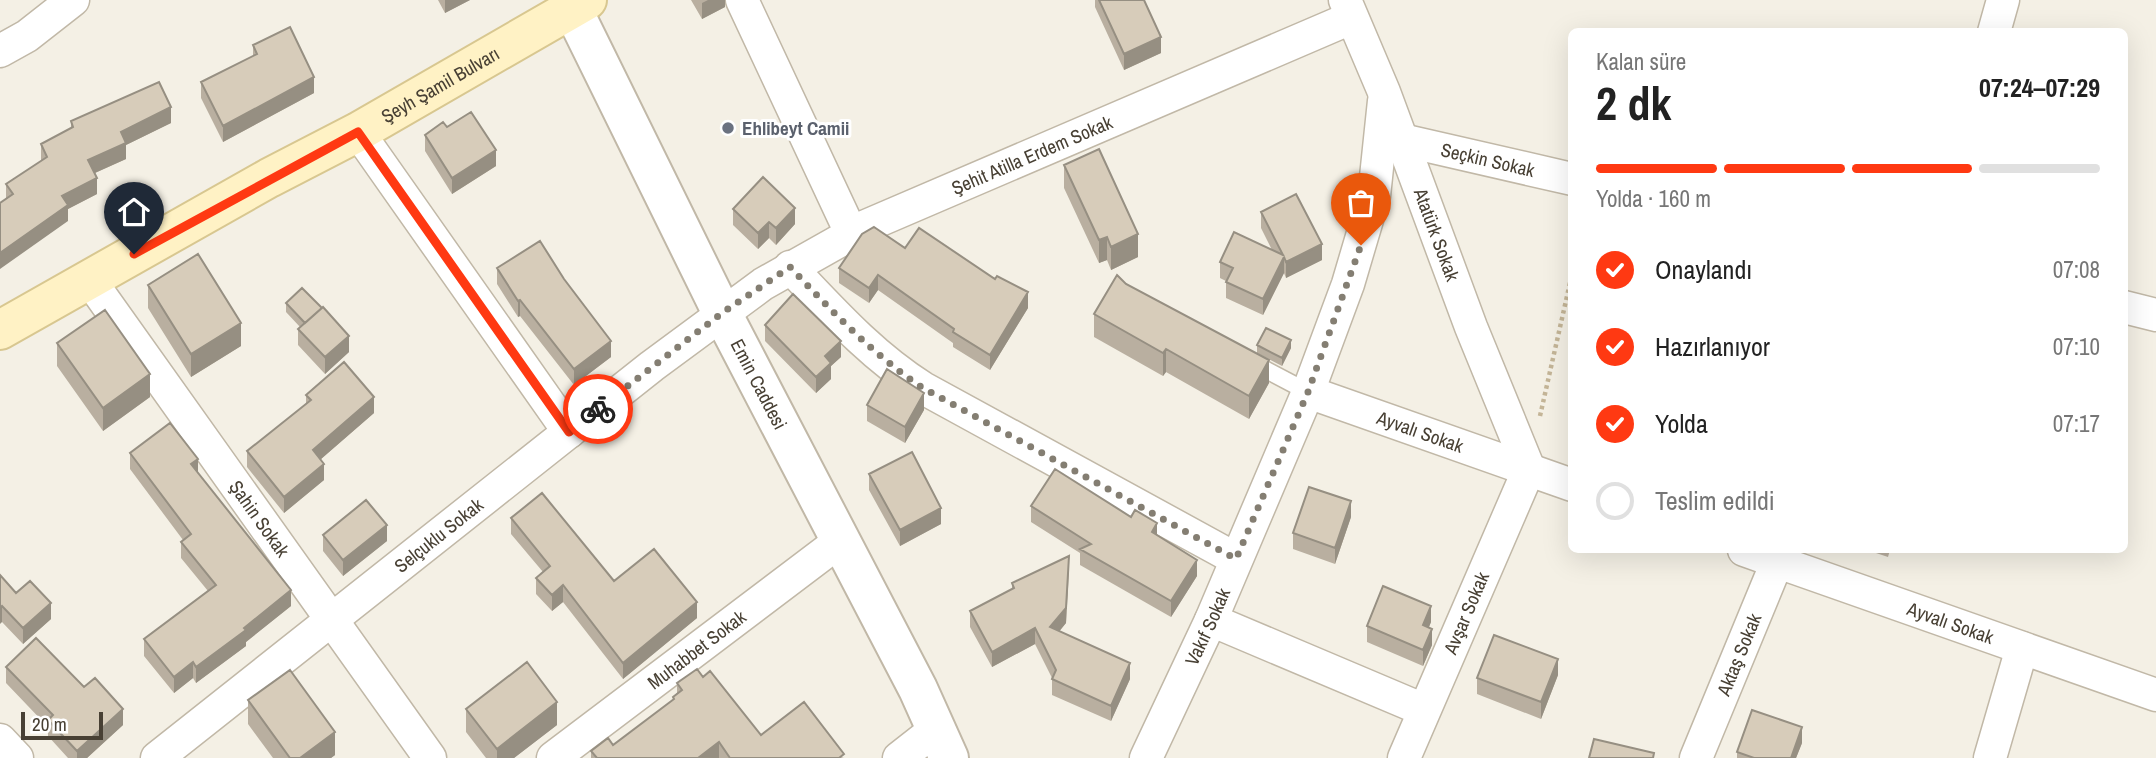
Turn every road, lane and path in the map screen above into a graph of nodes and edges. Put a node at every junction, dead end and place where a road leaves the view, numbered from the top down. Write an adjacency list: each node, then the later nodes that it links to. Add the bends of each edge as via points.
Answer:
1 (73, 0): 7 (street)
2 (742, 0): 12 (street)
3 (2003, 0): 6 (street)
4 (576, 3): 9 (main road, Şeyh Şamil Bulvarı); 17 (street, Emin Caddesi)
5 (1348, 9): 8 (street, Atatürk Sokak); 12 (street, Şehit Atilla Erdem Sokak)
6 (1995, 28)
7 (0, 51)
8 (1384, 92): 10 (street, Atatürk Sokak); 21 (street, Vakıf Sokak, via 1368,225)
9 (358, 132): 14 (main road, Şeyh Şamil Bulvarı); 22 (street)
10 (1402, 140): 11 (street, Seçkin Sokak); 23 (street, Atatürk Sokak)
11 (1568, 178)
12 (851, 233): 13 (street, Şehit Atilla Erdem Sokak)
13 (790, 267): 17 (street, Şehit Atilla Erdem Sokak); 28 (street, via 893,369)
14 (89, 279): 19 (main road, Şeyh Şamil Bulvarı); 30 (street, Şahin Sokak)
15 (1568, 292): 23 (path)
16 (2128, 308): 18 (street)
17 (722, 313): 22 (street, Selçuklu Sokak); 25 (street, Emin Caddesi)
18 (2156, 315)
19 (0, 330)
20 (1237, 354): 21 (lane)
21 (1308, 392): 23 (street, Ayvalı Sokak); 28 (street, Vakıf Sokak)
22 (569, 432): 30 (street, Selçuklu Sokak)
23 (1529, 468): 24 (street, Ayvalı Sokak); 33 (street, Avşar Sokak)
24 (1568, 483)
25 (840, 541): 35 (street, Emin Caddesi); 39 (street, Muhabbet Sokak)
26 (1762, 553): 27 (street, Ayvalı Sokak)
27 (1780, 556): 31 (street, Ayvalı Sokak); 43 (street, Aktaş Sokak)
28 (1236, 559): 29 (street, Vakıf Sokak)
29 (1211, 620): 33 (street); 41 (street, Vakıf Sokak)
30 (330, 621): 37 (street, Selçuklu Sokak); 38 (street, Şahin Sokak)
31 (2022, 648): 32 (street, Ayvalı Sokak); 44 (street)
32 (2156, 695)
33 (1424, 710): 42 (street, Avşar Sokak)
34 (0, 740): 36 (street)
35 (942, 743): 40 (street)
36 (17, 758)
37 (157, 758)
38 (430, 758)
39 (553, 758)
40 (899, 758)
41 (1146, 758)
42 (1404, 758)
43 (1696, 758)
44 (1990, 758)

